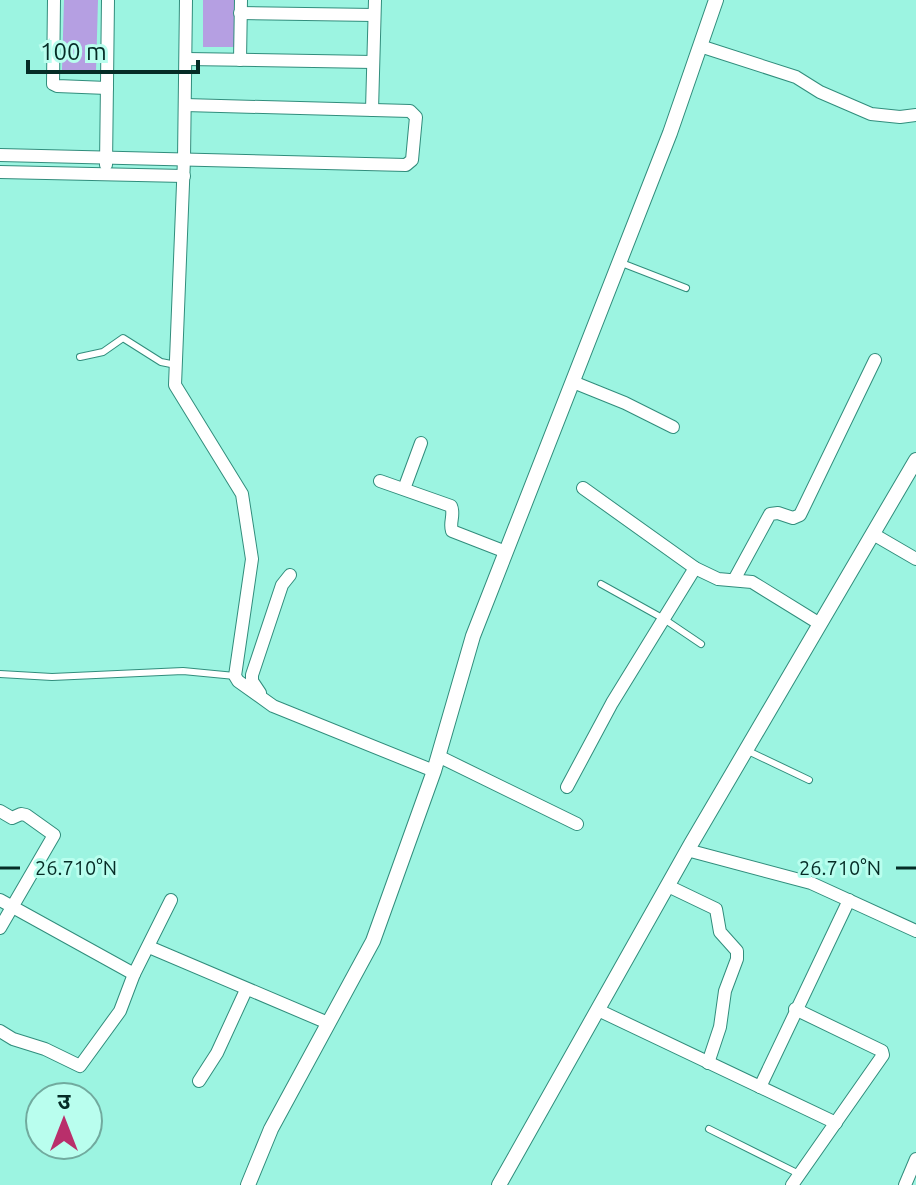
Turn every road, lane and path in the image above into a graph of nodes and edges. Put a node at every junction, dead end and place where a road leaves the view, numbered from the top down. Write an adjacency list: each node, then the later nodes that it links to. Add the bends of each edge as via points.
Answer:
1 (54, 0): 12 (street, via 53,84)
2 (108, 0): 12 (street)
3 (186, 0): 9 (street)
4 (375, 0): 7 (street)
5 (716, 0): 8 (street)
6 (240, 7): 7 (street); 10 (street)
7 (374, 15): 11 (street)
8 (700, 46): 15 (street, via 796,77 866,112); 22 (street)
9 (186, 59): 10 (street); 13 (street)
10 (240, 60): 11 (street)
11 (373, 62): 14 (street)
12 (107, 88): 17 (street)
13 (185, 105): 14 (street); 18 (street)
14 (372, 110): 18 (street, via 414,113 410,163)
15 (916, 115)
16 (0, 155): 17 (street)
17 (106, 157): 18 (street); 20 (street)
18 (184, 159): 21 (street)
19 (0, 172): 20 (street)
20 (107, 174): 21 (street)
21 (184, 176): 26 (street)
22 (619, 262): 23 (lane); 27 (street)
23 (686, 288)
24 (80, 357): 26 (lane, via 103,352 123,338 161,362)
25 (875, 360): 39 (street, via 800,515 770,514)
26 (176, 365): 45 (street, via 175,385 242,494 252,559)
27 (573, 382): 28 (street); 35 (street)
28 (673, 427)
29 (421, 443): 33 (street)
30 (916, 460): 34 (street)
31 (380, 481): 33 (street)
32 (583, 488): 37 (street)
33 (404, 489): 35 (street, via 451,506 452,531)
34 (873, 534): 36 (street); 42 (street)
35 (506, 552): 48 (street, via 473,636)
36 (916, 559)
37 (695, 568): 39 (street); 41 (street)
38 (290, 575): 46 (street, via 252,675)
39 (734, 580): 42 (street, via 752,582)
40 (601, 584): 41 (lane)
41 (664, 619): 43 (lane); 51 (street)
42 (820, 624): 47 (street)
43 (701, 644)
44 (0, 674): 45 (lane, via 183,671)
45 (235, 676): 46 (street)
46 (264, 699): 49 (street)
47 (746, 750): 50 (lane); 54 (street)
48 (438, 756): 49 (street); 53 (street)
49 (434, 771): 66 (street, via 373,941)
50 (809, 780)
51 (567, 787)
52 (0, 811): 58 (street, via 12,818 26,815 54,835)
53 (577, 824)
54 (687, 850): 55 (street); 57 (street, via 811,883)
55 (668, 886): 65 (street); 68 (street, via 716,909 720,932 737,951)
56 (171, 900): 61 (street)
57 (849, 900): 60 (street); 64 (street)
58 (6, 903): 59 (street); 62 (street)
59 (0, 928)
60 (916, 931)
61 (149, 947): 62 (street); 63 (street)
62 (134, 974): 67 (street, via 124,1006 80,1066)
63 (246, 990): 66 (street); 69 (street)
64 (795, 1009): 70 (street); 71 (street, via 882,1051)
65 (598, 1010): 68 (street); 76 (street)
66 (328, 1023): 75 (street, via 271,1129)
67 (0, 1031)
68 (708, 1063): 70 (street)
69 (199, 1081)
70 (760, 1087): 71 (street)
71 (836, 1123): 74 (street)
72 (709, 1129): 74 (lane)
73 (916, 1159): 77 (street)
74 (795, 1180)
75 (248, 1185)
76 (499, 1185)
77 (905, 1185)

